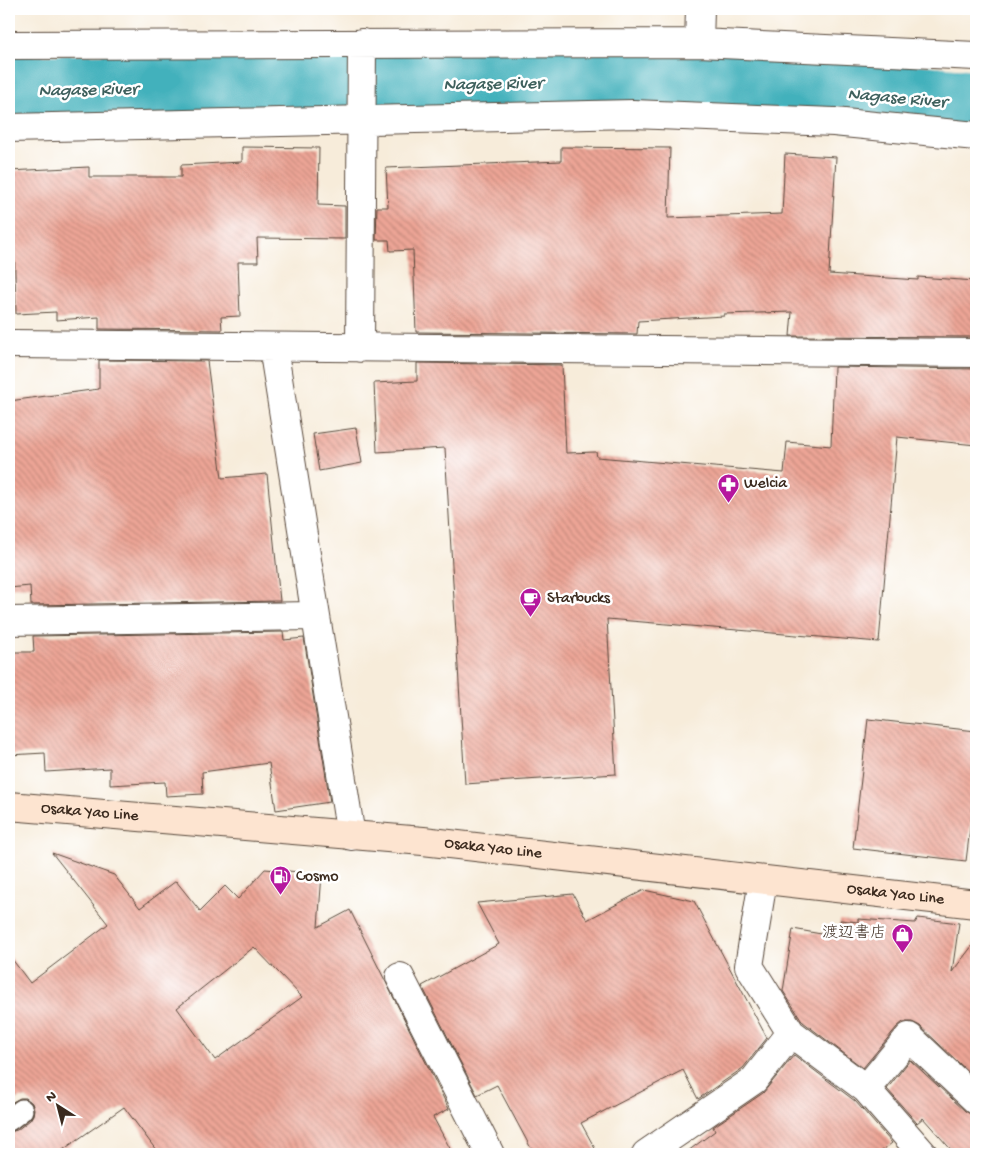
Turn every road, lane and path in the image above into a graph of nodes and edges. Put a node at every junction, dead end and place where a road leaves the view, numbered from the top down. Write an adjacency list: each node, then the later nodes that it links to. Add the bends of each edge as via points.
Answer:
1 (700, 9): 3 (street)
2 (362, 43): 3 (street); 4 (street); 6 (street)
3 (699, 43): 5 (street)
4 (9, 45)
5 (976, 56)
6 (361, 120): 7 (street); 8 (street, via 633,114 834,122); 11 (street)
7 (9, 128)
8 (976, 136)
9 (9, 344): 10 (street)
10 (273, 347): 11 (street); 13 (street)
11 (360, 348): 12 (street)
12 (976, 353)
13 (316, 616): 14 (street); 16 (street)
14 (9, 621)
15 (9, 806): 16 (main road, Osaka Yao Line)
16 (351, 836): 17 (main road, Osaka Yao Line)
17 (763, 880): 18 (main road, Osaka Yao Line); 20 (street, via 749,966)
18 (976, 904)
19 (400, 977): 23 (street)
20 (791, 1033): 21 (street); 24 (street, via 754,1080)
21 (866, 1090): 22 (street, via 909,1037); 25 (street)
22 (976, 1100)
23 (490, 1154)
24 (646, 1154)
25 (923, 1154)

